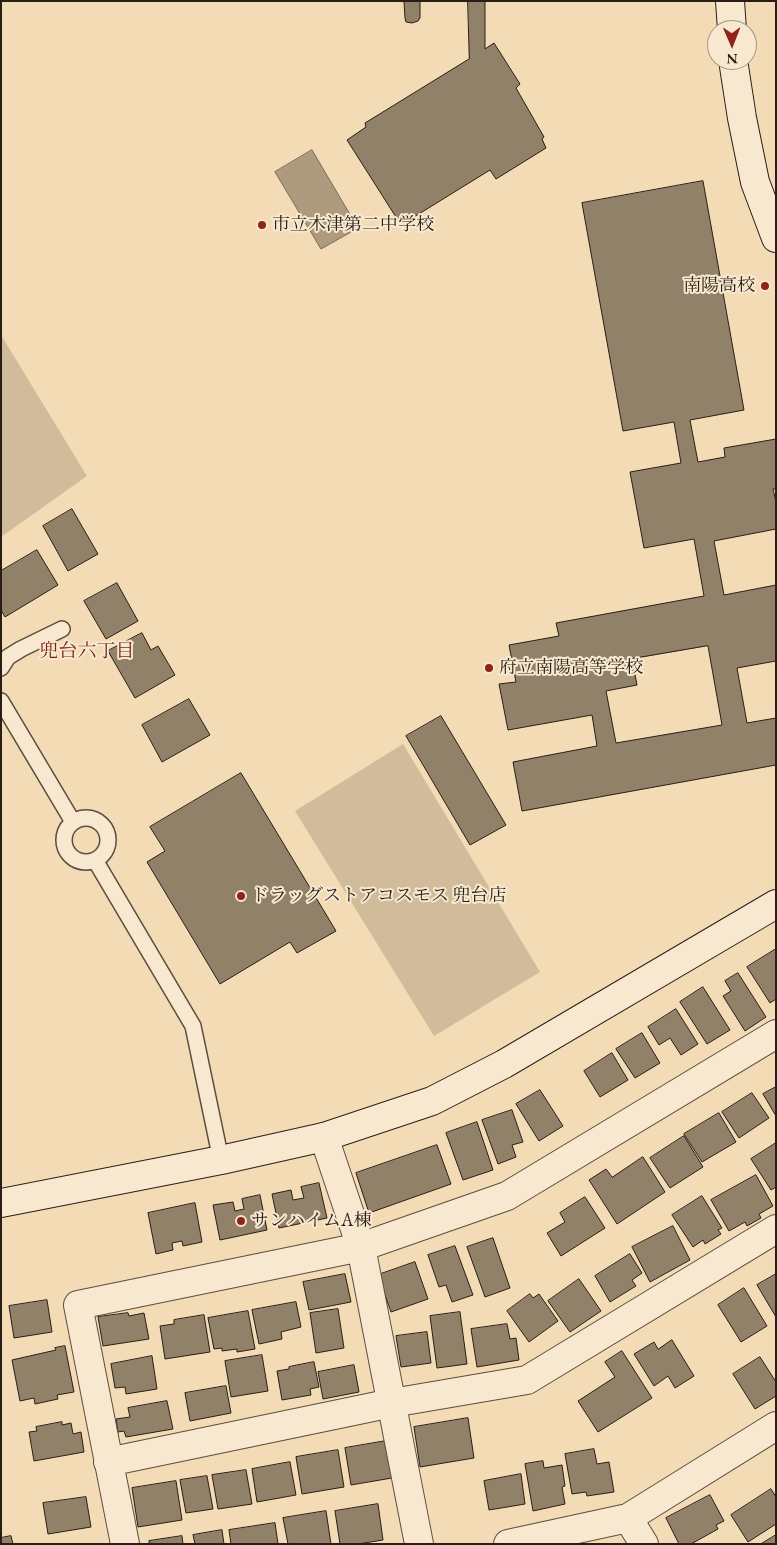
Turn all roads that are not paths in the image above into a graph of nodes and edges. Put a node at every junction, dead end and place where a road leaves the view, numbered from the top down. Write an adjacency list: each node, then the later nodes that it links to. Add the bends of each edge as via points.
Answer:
1 (730, 1): 2 (street)
2 (731, 20)
3 (735, 70): 4 (street, via 755,182)
4 (776, 238)
5 (62, 629): 6 (lane, via 14,653)
6 (1, 668)
7 (1, 701): 8 (lane)
8 (73, 822): 9 (lane, via 64,837 68,853 85,862); 9 (lane, via 93,819 102,824 108,834 104,854)
9 (95, 860): 13 (lane, via 193,1026)
10 (776, 904): 12 (street, via 464,1085 432,1101)
11 (776, 1034): 16 (street, via 507,1196)
12 (324, 1138): 13 (street); 16 (street)
13 (221, 1160): 14 (street)
14 (1, 1203)
15 (776, 1229): 17 (street, via 527,1380)
16 (361, 1247): 17 (street); 19 (street, via 78,1304)
17 (392, 1403): 19 (street); 22 (street)
18 (774, 1431): 20 (street)
19 (108, 1462): 21 (street)
20 (628, 1518): 23 (street); 24 (street)
21 (125, 1544)
22 (419, 1544)
23 (508, 1544)
24 (644, 1544)

